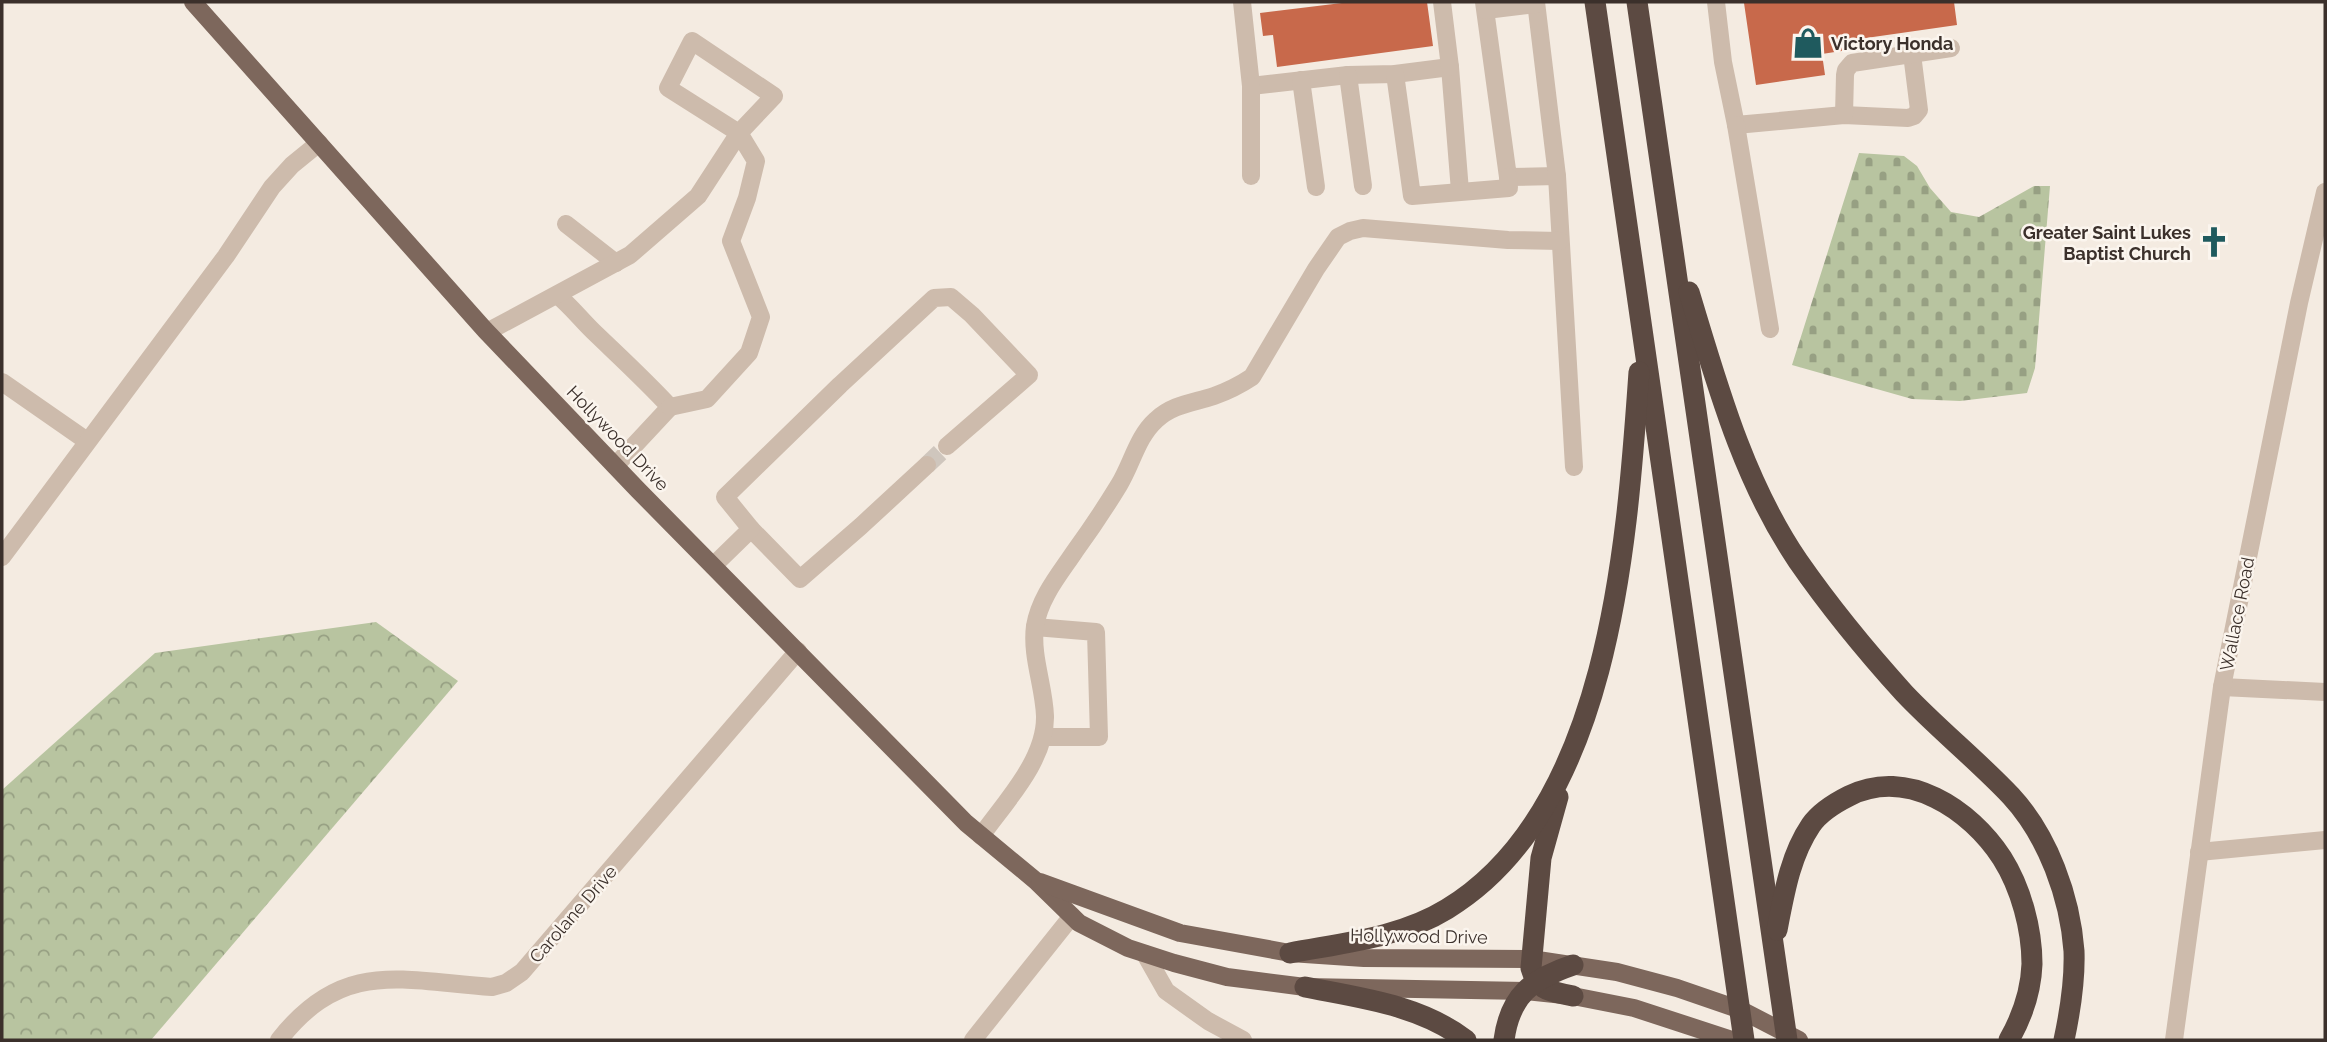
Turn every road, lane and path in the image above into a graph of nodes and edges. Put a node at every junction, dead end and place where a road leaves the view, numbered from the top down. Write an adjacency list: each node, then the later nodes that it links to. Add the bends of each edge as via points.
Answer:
1 (193, 2): 19 (main road, Hollywood Drive)
2 (1242, 2): 15 (street)
3 (1442, 2): 11 (street)
4 (1595, 2): 33 (highway)
5 (1637, 2): 28 (highway)
6 (1716, 2): 17 (street)
7 (1536, 3): 8 (street); 21 (street)
8 (1485, 6): 22 (street)
9 (1951, 48): 10 (street)
10 (1912, 54): 16 (street, via 1852,63 1845,75); 16 (street, via 1919,110 1914,116)
11 (1450, 67): 12 (street); 25 (street)
12 (1395, 74): 13 (street); 25 (street, via 1412,196)
13 (1348, 75): 14 (street); 23 (street)
14 (1301, 80): 15 (street); 24 (street)
15 (1251, 86): 20 (street)
16 (1844, 114): 17 (street)
17 (1736, 125): 32 (street)
18 (739, 133): 18 (street, via 668,88 692,41 774,96); 30 (street, via 698,196); 36 (street, via 757,161 730,241 761,317 749,353 707,399)
19 (319, 143): 34 (main road, Hollywood Drive); 37 (street, via 272,187)
20 (1251, 176)
21 (1557, 176): 22 (street); 29 (street)
22 (1508, 177): 25 (street, via 1509,188)
23 (1363, 186)
24 (1316, 187)
25 (1460, 191)
26 (2325, 192): 47 (street, Wallace Road)
27 (566, 224): 30 (street)
28 (1669, 225): 56 (highway); 74 (highway, via 1728,422 1797,559 1905,694 2013,798 2035,828 2055,869 2074,951)
29 (1560, 241): 41 (street); 45 (street, via 1363,228 1338,237 1252,377 1212,397 1183,404 1154,422 1104,510 1048,591)
30 (616, 263): 31 (street)
31 (557, 295): 34 (street); 36 (street)
32 (1770, 329)
33 (1642, 331): 50 (highway, via 1630,494 1616,586 1588,706); 70 (highway)
34 (487, 332): 40 (main road, Hollywood Drive)
35 (2, 382): 37 (street)
36 (670, 407): 40 (street)
37 (87, 441): 43 (street)
38 (947, 446): 42 (street, via 1029,375 951,297 934,298 725,497)
39 (927, 465): 42 (street, via 800,579)
40 (615, 466): 44 (main road, Hollywood Drive)
41 (1574, 467)
42 (751, 529): 44 (street)
43 (3, 554)
44 (713, 566): 46 (main road, Hollywood Drive)
45 (1035, 627): 49 (street, via 1045,716); 49 (street, via 1096,632 1099,737)
46 (798, 651): 51 (main road, Hollywood Drive); 64 (street, Carolane Drive, via 522,972 492,987 393,978 362,981 311,1007)
47 (2222, 687): 48 (street); 53 (street, Wallace Road)
48 (2325, 692)
49 (1043, 737): 51 (street, via 1036,758)
50 (1564, 771): 57 (highway, via 1527,834 1480,887 1414,925); 59 (highway, via 1541,858)
51 (981, 836): 54 (main road, Hollywood Drive)
52 (2325, 840): 53 (street)
53 (2199, 852): 75 (street, Wallace Road)
54 (1036, 881): 55 (main road, Hollywood Drive); 57 (main road, Hollywood Drive, via 1180,933)
55 (1072, 916): 58 (main road, Hollywood Drive); 65 (street)
56 (1773, 946): 71 (highway); 73 (highway, via 1798,846 1813,822 1833,804 1884,786 1933,795 1982,832 2003,859 2018,892 2032,965 2027,998)
57 (1290, 953): 59 (main road, Hollywood Drive)
58 (1145, 954): 62 (main road, Hollywood Drive, via 1227,977); 66 (street, via 1166,992)
59 (1531, 959): 60 (main road, Hollywood Drive); 61 (highway)
60 (1573, 965): 61 (highway, via 1548,973); 72 (main road, Hollywood Drive, via 1677,988 1741,1010)
61 (1530, 986): 62 (main road, Hollywood Drive); 63 (highway); 68 (highway, via 1513,1008)
62 (1306, 987): 67 (highway, via 1421,1014)
63 (1573, 996): 69 (main road, via 1634,1008)
64 (279, 1040)
65 (973, 1040)
66 (1243, 1040)
67 (1466, 1040)
68 (1504, 1040)
69 (1732, 1040)
70 (1744, 1040)
71 (1787, 1040)
72 (1799, 1040)
73 (2009, 1040)
74 (2064, 1040)
75 (2174, 1040)

